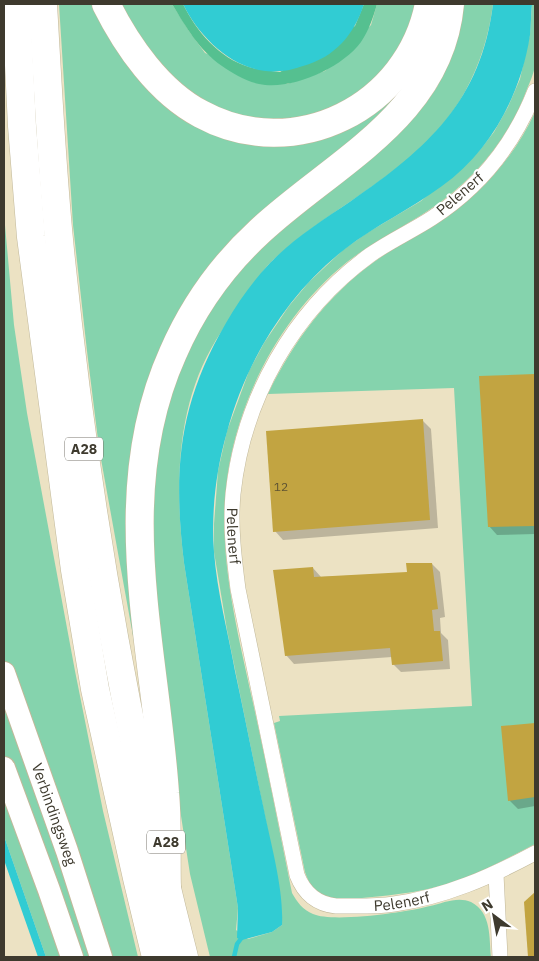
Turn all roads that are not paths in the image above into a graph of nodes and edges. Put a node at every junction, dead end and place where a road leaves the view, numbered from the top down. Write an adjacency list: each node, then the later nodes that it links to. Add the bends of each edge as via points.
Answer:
1 (16, 4): 14 (highway, A28, via 31,237 75,570 95,689)
2 (43, 4): 11 (highway, A28, via 61,258 85,460 125,695)
3 (106, 4): 4 (highway, via 140,58 186,105 227,125 271,133 326,124 373,98 387,86 409,57)
4 (429, 4)
5 (450, 4): 11 (highway, A28, via 440,50 409,104 388,126 287,207 237,253 185,327 162,378 146,436 138,539 165,795)
6 (535, 91): 10 (street, Pelenerf, via 512,139 482,177 431,219 390,241 351,270 300,323 261,390 243,441 233,495 238,589 297,874 305,891 326,905 394,904 442,894)
7 (4, 673): 13 (main road, Verbindingsweg)
8 (4, 768): 12 (main road, Verbindingsweg)
9 (535, 853): 10 (street, Pelenerf)
10 (496, 874): 16 (street)
11 (166, 889): 15 (highway, A28)
12 (72, 957)
13 (101, 957)
14 (156, 957)
15 (184, 957)
16 (500, 957)

